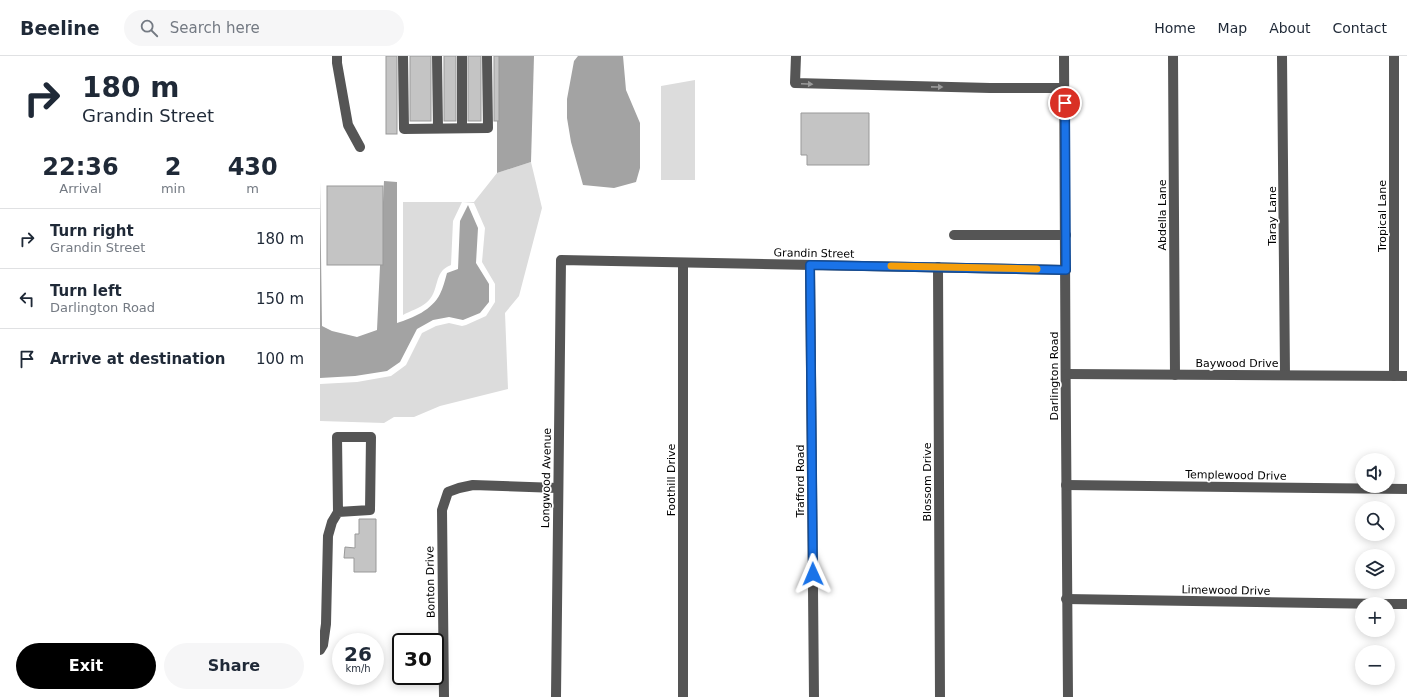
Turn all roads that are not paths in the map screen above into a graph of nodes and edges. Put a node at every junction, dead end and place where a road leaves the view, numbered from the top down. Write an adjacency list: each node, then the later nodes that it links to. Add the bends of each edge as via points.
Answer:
1 (337, 56): 14 (street, via 348,125)
2 (403, 56): 12 (street, via 404,128)
3 (438, 56): 12 (street)
4 (462, 56): 13 (street)
5 (487, 56): 13 (street, via 488,128)
6 (796, 56): 11 (street, one-way to 11, via 795,83)
7 (1064, 56): 11 (street, Darlington Road)
8 (1173, 56): 23 (street, Abdella Lane)
9 (1282, 56): 24 (street, Taray Lane)
10 (1394, 56): 25 (street, Tropical Lane)
11 (1064, 88): 16 (street, Darlington Road)
12 (438, 128): 13 (street)
13 (462, 128)
14 (360, 148)
15 (954, 235): 16 (street)
16 (1066, 235): 21 (street, Darlington Road)
17 (561, 260): 18 (street, Grandin Street); 28 (street, Longwood Avenue)
18 (683, 262): 19 (street, Grandin Street); 38 (street, Foothill Drive)
19 (810, 265): 20 (street, Grandin Street); 39 (street, Trafford Road)
20 (938, 267): 21 (street, Grandin Street); 40 (street, Blossom Drive)
21 (1066, 270): 22 (street, Darlington Road)
22 (1066, 374): 23 (street, Baywood Drive); 27 (street, Darlington Road)
23 (1175, 375): 24 (street, Baywood Drive)
24 (1285, 375): 25 (street, Baywood Drive)
25 (1394, 376): 26 (street, Baywood Drive)
26 (1407, 376)
27 (1066, 485): 29 (street, Templewood Drive); 31 (street, Darlington Road)
28 (558, 488): 36 (street, Bonton Drive, via 473,485 448,492 442,510); 37 (street, Longwood Avenue)
29 (1407, 489)
30 (338, 512): 30 (street, via 337,437 370,437 370,510); 35 (street, via 328,536 326,624)
31 (1066, 599): 32 (street, Limewood Drive); 41 (street, Darlington Road)
32 (1355, 604)
33 (1395, 604): 34 (street, Limewood Drive)
34 (1407, 604)
35 (320, 650)
36 (444, 697)
37 (556, 697)
38 (684, 697)
39 (814, 697)
40 (940, 697)
41 (1068, 697)

